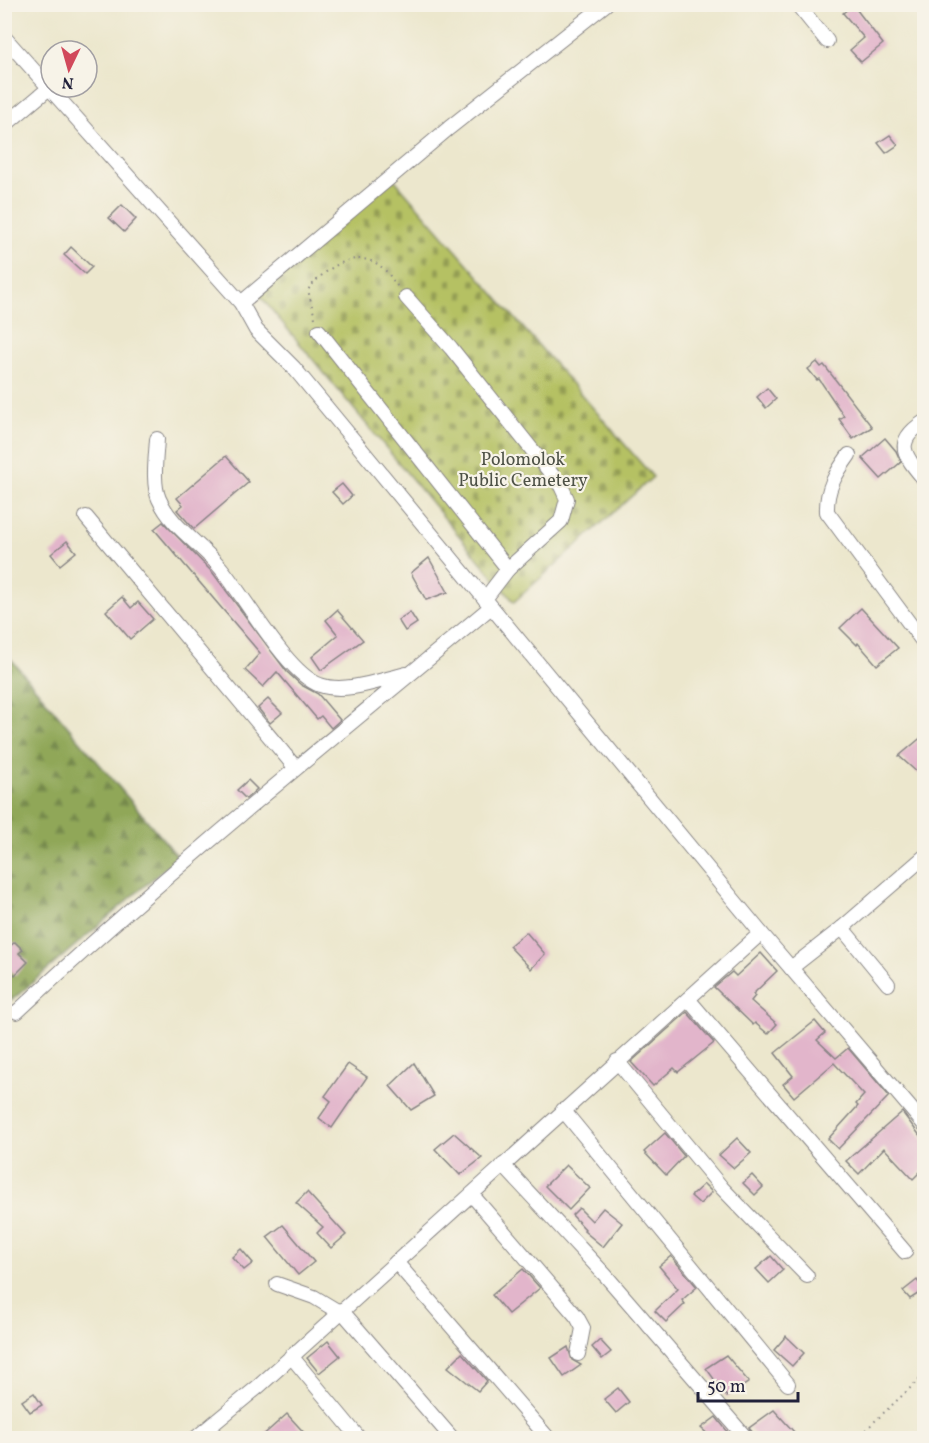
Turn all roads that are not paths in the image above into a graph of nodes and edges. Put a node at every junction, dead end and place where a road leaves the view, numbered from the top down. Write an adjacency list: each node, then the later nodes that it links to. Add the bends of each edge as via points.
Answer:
1 (606, 4): 10 (street, via 449,128)
2 (797, 4): 4 (street)
3 (4, 38): 5 (street)
4 (827, 41)
5 (39, 79)
6 (39, 97): 8 (street)
7 (57, 99): 10 (street)
8 (4, 126)
9 (406, 297): 17 (street, via 561,486 567,499 561,521)
10 (241, 303): 18 (street, via 256,330 294,368)
11 (319, 331): 17 (street)
12 (924, 422): 15 (street, via 904,440 904,451)
13 (158, 439): 20 (street, via 157,495 167,514 219,565 278,648 308,678 320,685 342,688)
14 (849, 454): 19 (street, via 833,477 826,498 827,512)
15 (924, 479)
16 (86, 517): 21 (street)
17 (508, 569): 18 (street)
18 (488, 603): 20 (street); 24 (street)
19 (924, 643)
20 (411, 673): 21 (street)
21 (295, 767): 28 (street, via 111,925)
22 (924, 857): 23 (street)
23 (842, 928): 25 (street); 26 (street)
24 (761, 933): 25 (street); 27 (street)
25 (791, 968): 31 (street)
26 (888, 984)
27 (688, 999): 29 (street); 34 (street)
28 (17, 1012)
29 (618, 1061): 30 (street); 36 (street, via 722,1188)
30 (563, 1110): 32 (street); 41 (street)
31 (923, 1120)
32 (503, 1165): 33 (street); 46 (street, via 606,1276)
33 (472, 1195): 35 (street); 39 (street, via 577,1317 583,1328)
34 (905, 1252)
35 (396, 1262): 38 (street); 45 (street)
36 (807, 1276)
37 (278, 1284): 38 (street, via 320,1299)
38 (340, 1311): 40 (street); 44 (street)
39 (578, 1354)
40 (291, 1356): 42 (street); 43 (street)
41 (788, 1384)
42 (196, 1438)
43 (359, 1438)
44 (452, 1438)
45 (548, 1438)
46 (746, 1438)

